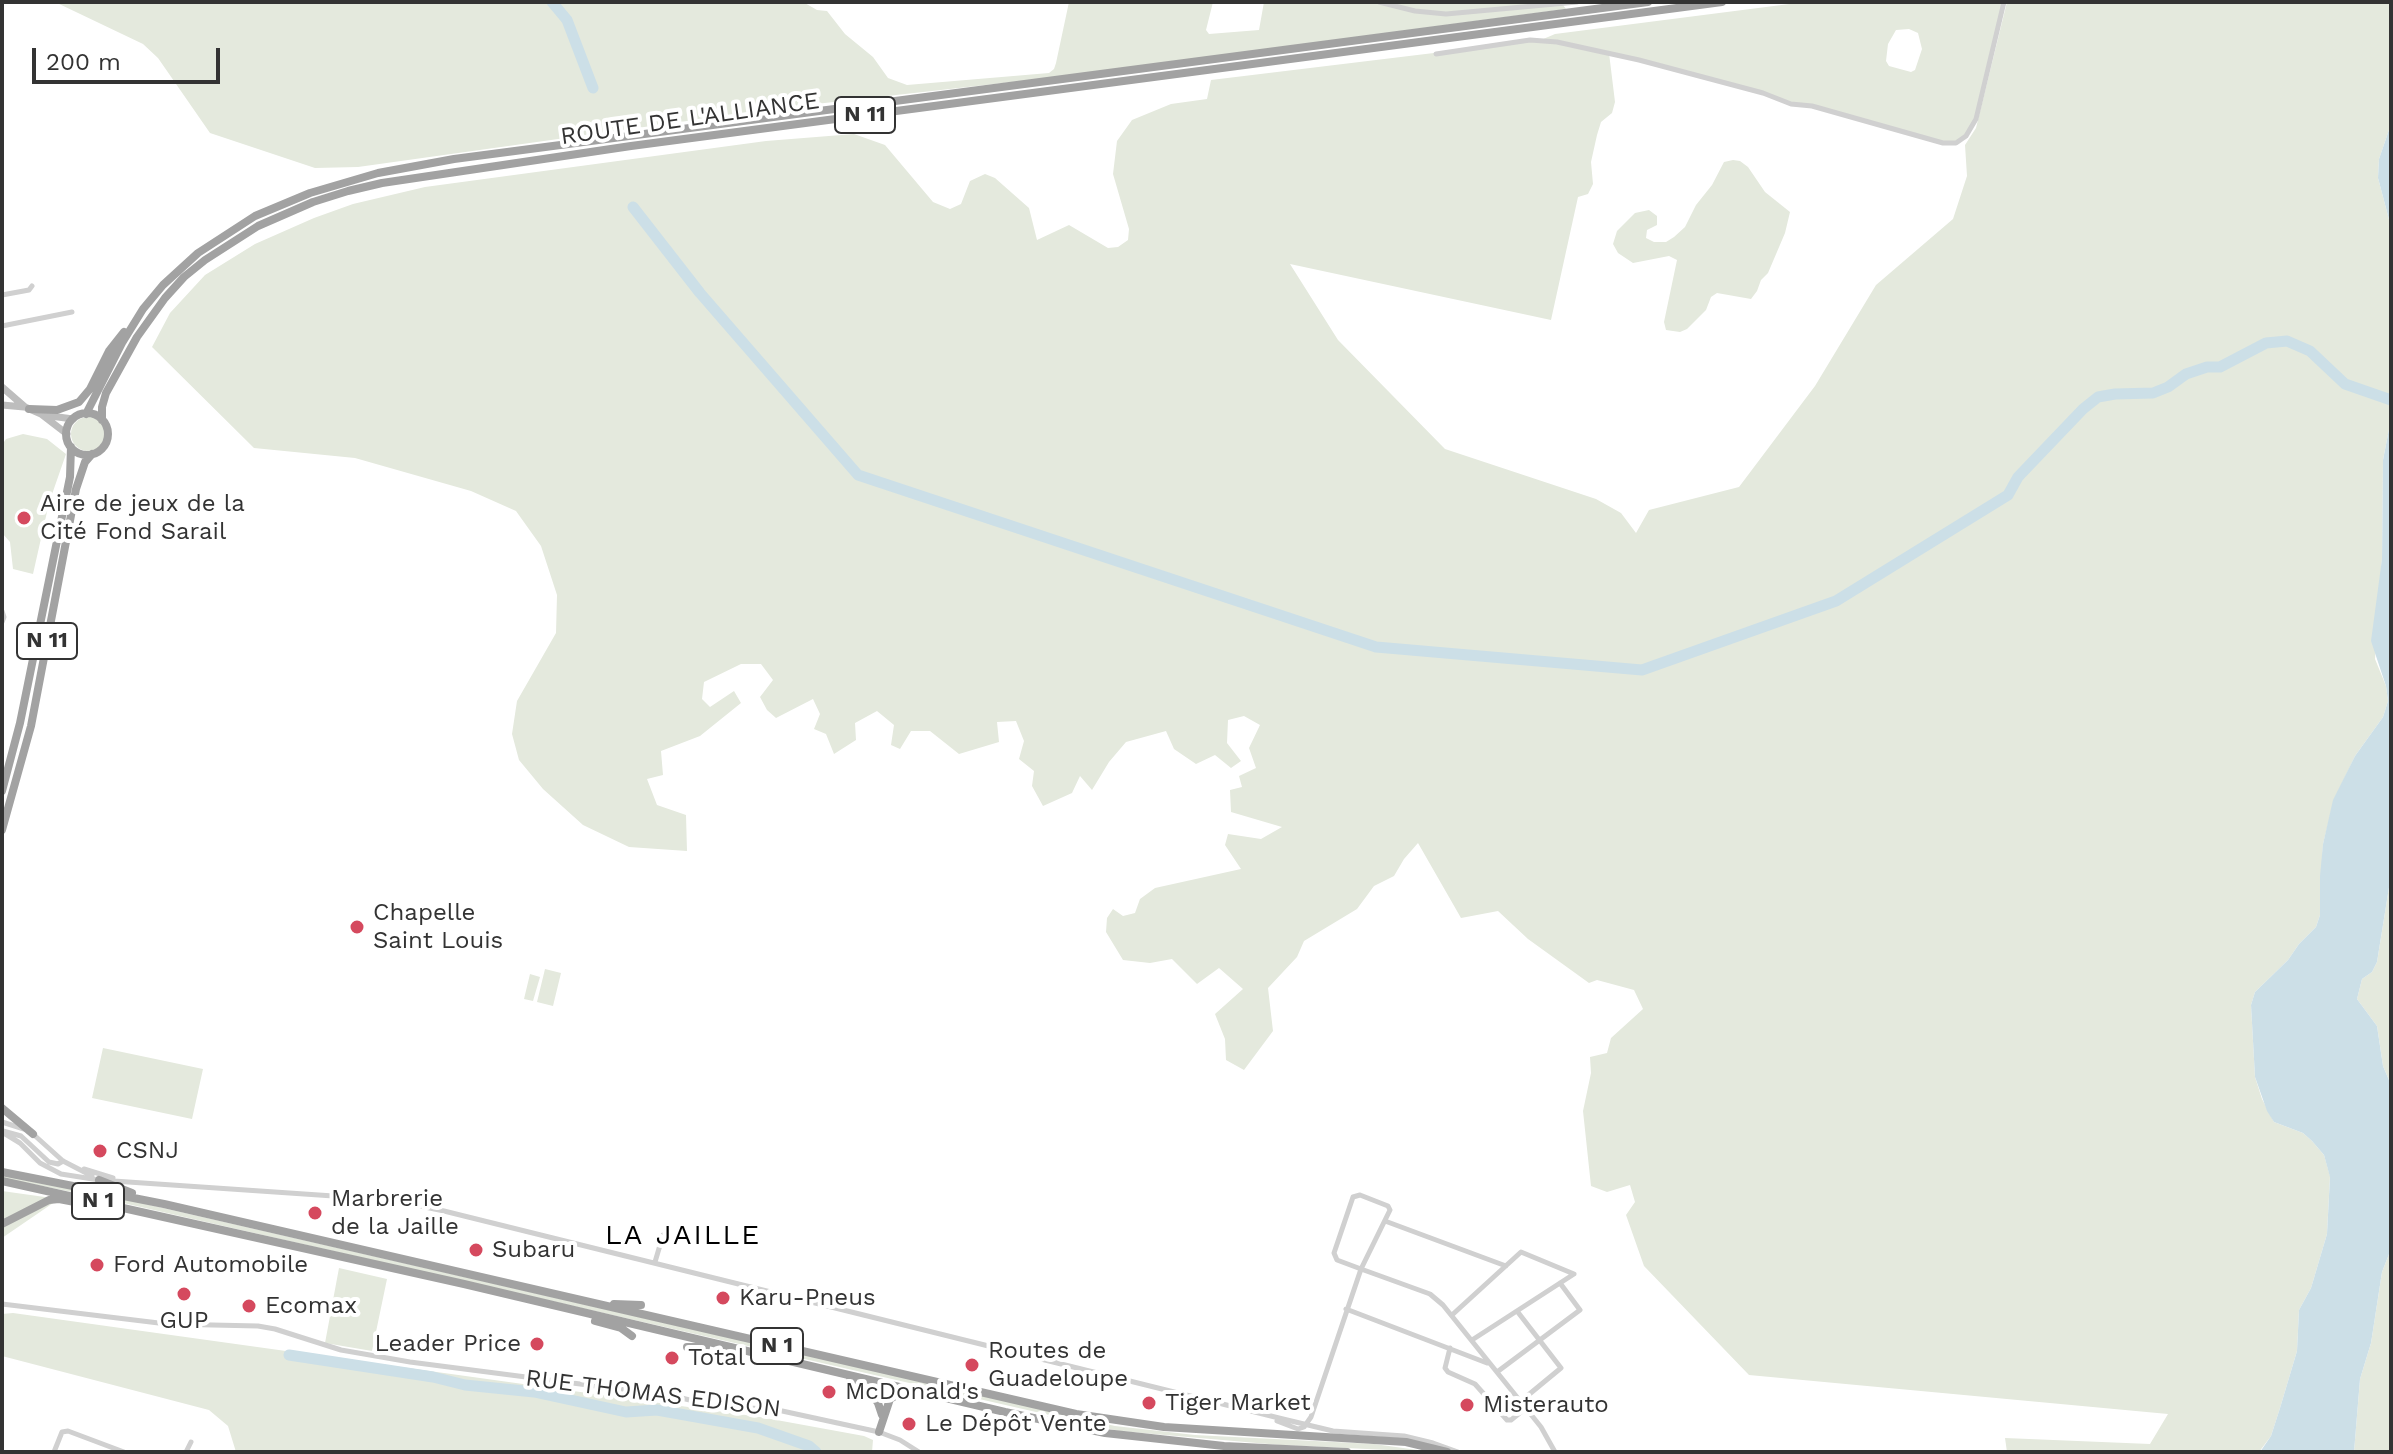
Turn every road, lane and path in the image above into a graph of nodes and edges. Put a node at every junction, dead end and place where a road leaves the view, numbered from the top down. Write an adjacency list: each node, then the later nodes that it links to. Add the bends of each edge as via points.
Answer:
1 (1379, 2): 2 (street, via 1446,14)
2 (1577, 2)
3 (1648, 2): 10 (highway, ROUTE DE L'ALLIANCE / N 11, via 378,173 310,193 255,216 214,241 180,267)
4 (1722, 2): 19 (highway, ROUTE DE L'ALLIANCE / N 11, via 647,144 348,191 258,226 184,277 137,337 106,393)
5 (2004, 2): 6 (street, via 1974,123 1961,141 1949,143 1557,42 1530,40)
6 (1436, 54)
7 (32, 286): 8 (street)
8 (2, 295)
9 (72, 312): 11 (street)
10 (135, 322): 15 (highway, via 113,345 79,402 57,410); 17 (highway, ROUTE DE L'ALLIANCE / N 11)
11 (2, 326)
12 (2, 388): 13 (main road); 15 (main road)
13 (2, 396)
14 (2, 405): 15 (main road)
15 (27, 408): 16 (main road)
16 (41, 414): 18 (main road); 20 (main road)
17 (86, 414): 18 (highway); 19 (highway)
18 (73, 419): 20 (highway)
19 (102, 420): 22 (highway, via 106,442)
20 (67, 434): 21 (highway)
21 (71, 447): 22 (highway); 25 (highway, N 11, via 70,477)
22 (92, 454): 26 (highway, N 11, via 76,489 31,726)
23 (2, 611): 24 (street)
24 (2, 622)
25 (2, 791)
26 (2, 830)
27 (2, 1108): 30 (highway)
28 (2, 1122): 30 (street)
29 (2, 1132): 31 (street, via 21,1136); 35 (street, via 48,1169)
30 (33, 1134): 32 (street)
31 (32, 1148): 32 (street); 33 (street, via 49,1162)
32 (46, 1148): 33 (street)
33 (66, 1163): 35 (street); 36 (street)
34 (2, 1172): 38 (highway, N 1)
35 (99, 1180): 36 (street); 38 (highway)
36 (118, 1180): 43 (street, via 406,1203)
37 (2, 1181): 39 (highway, N 1)
38 (164, 1204): 47 (highway, N 1)
39 (160, 1215): 41 (highway, via 59,1199); 48 (highway, N 1)
40 (1385, 1221): 44 (street); 45 (street); 45 (street, via 1388,1206 1353,1197 1334,1253 1337,1260)
41 (2, 1224)
42 (663, 1235): 43 (street)
43 (655, 1262): 69 (street)
44 (1506, 1266): 46 (street, via 1521,1252 1574,1274); 54 (street)
45 (1361, 1269): 51 (street); 54 (street, via 1430,1294)
46 (1560, 1283): 52 (street); 57 (street, via 1580,1310)
47 (586, 1302): 50 (highway); 58 (highway, N 1)
48 (542, 1303): 55 (highway); 61 (highway, N 1)
49 (2, 1304): 70 (street, RUE THOMAS EDISON, via 157,1324 258,1326 397,1360 673,1396 719,1407 773,1409)
50 (641, 1305)
51 (1346, 1309): 60 (street); 69 (street)
52 (1517, 1311): 56 (street); 57 (street)
53 (681, 1315): 58 (highway)
54 (1452, 1315): 56 (street)
55 (632, 1336)
56 (1472, 1340): 63 (street)
57 (1540, 1341): 64 (street); 65 (street, via 1561,1368)
58 (765, 1343): 77 (highway, N 1, via 1120,1422 1406,1442)
59 (687, 1347): 61 (highway)
60 (1450, 1348): 63 (street); 66 (street, via 1448,1372 1475,1384 1507,1420)
61 (764, 1355): 62 (highway, N 1)
62 (788, 1361): 67 (highway, N 1); 68 (highway, via 864,1386 876,1398)
63 (1491, 1364): 64 (street)
64 (1497, 1372): 65 (street)
65 (1521, 1401): 66 (street)
66 (1526, 1408): 79 (street)
67 (1005, 1412): 68 (highway, via 900,1393 890,1399); 76 (highway, N 1, via 1162,1441)
68 (882, 1419): 70 (highway)
69 (1307, 1424): 78 (street, via 1404,1436)
70 (879, 1432): 75 (street, RUE THOMAS EDISON)
71 (191, 1442): 74 (street)
72 (54, 1452): 73 (street, via 62,1432 68,1431)
73 (124, 1452)
74 (186, 1452)
75 (919, 1452)
76 (1347, 1452)
77 (1447, 1452)
78 (1458, 1452)
79 (1555, 1452)

